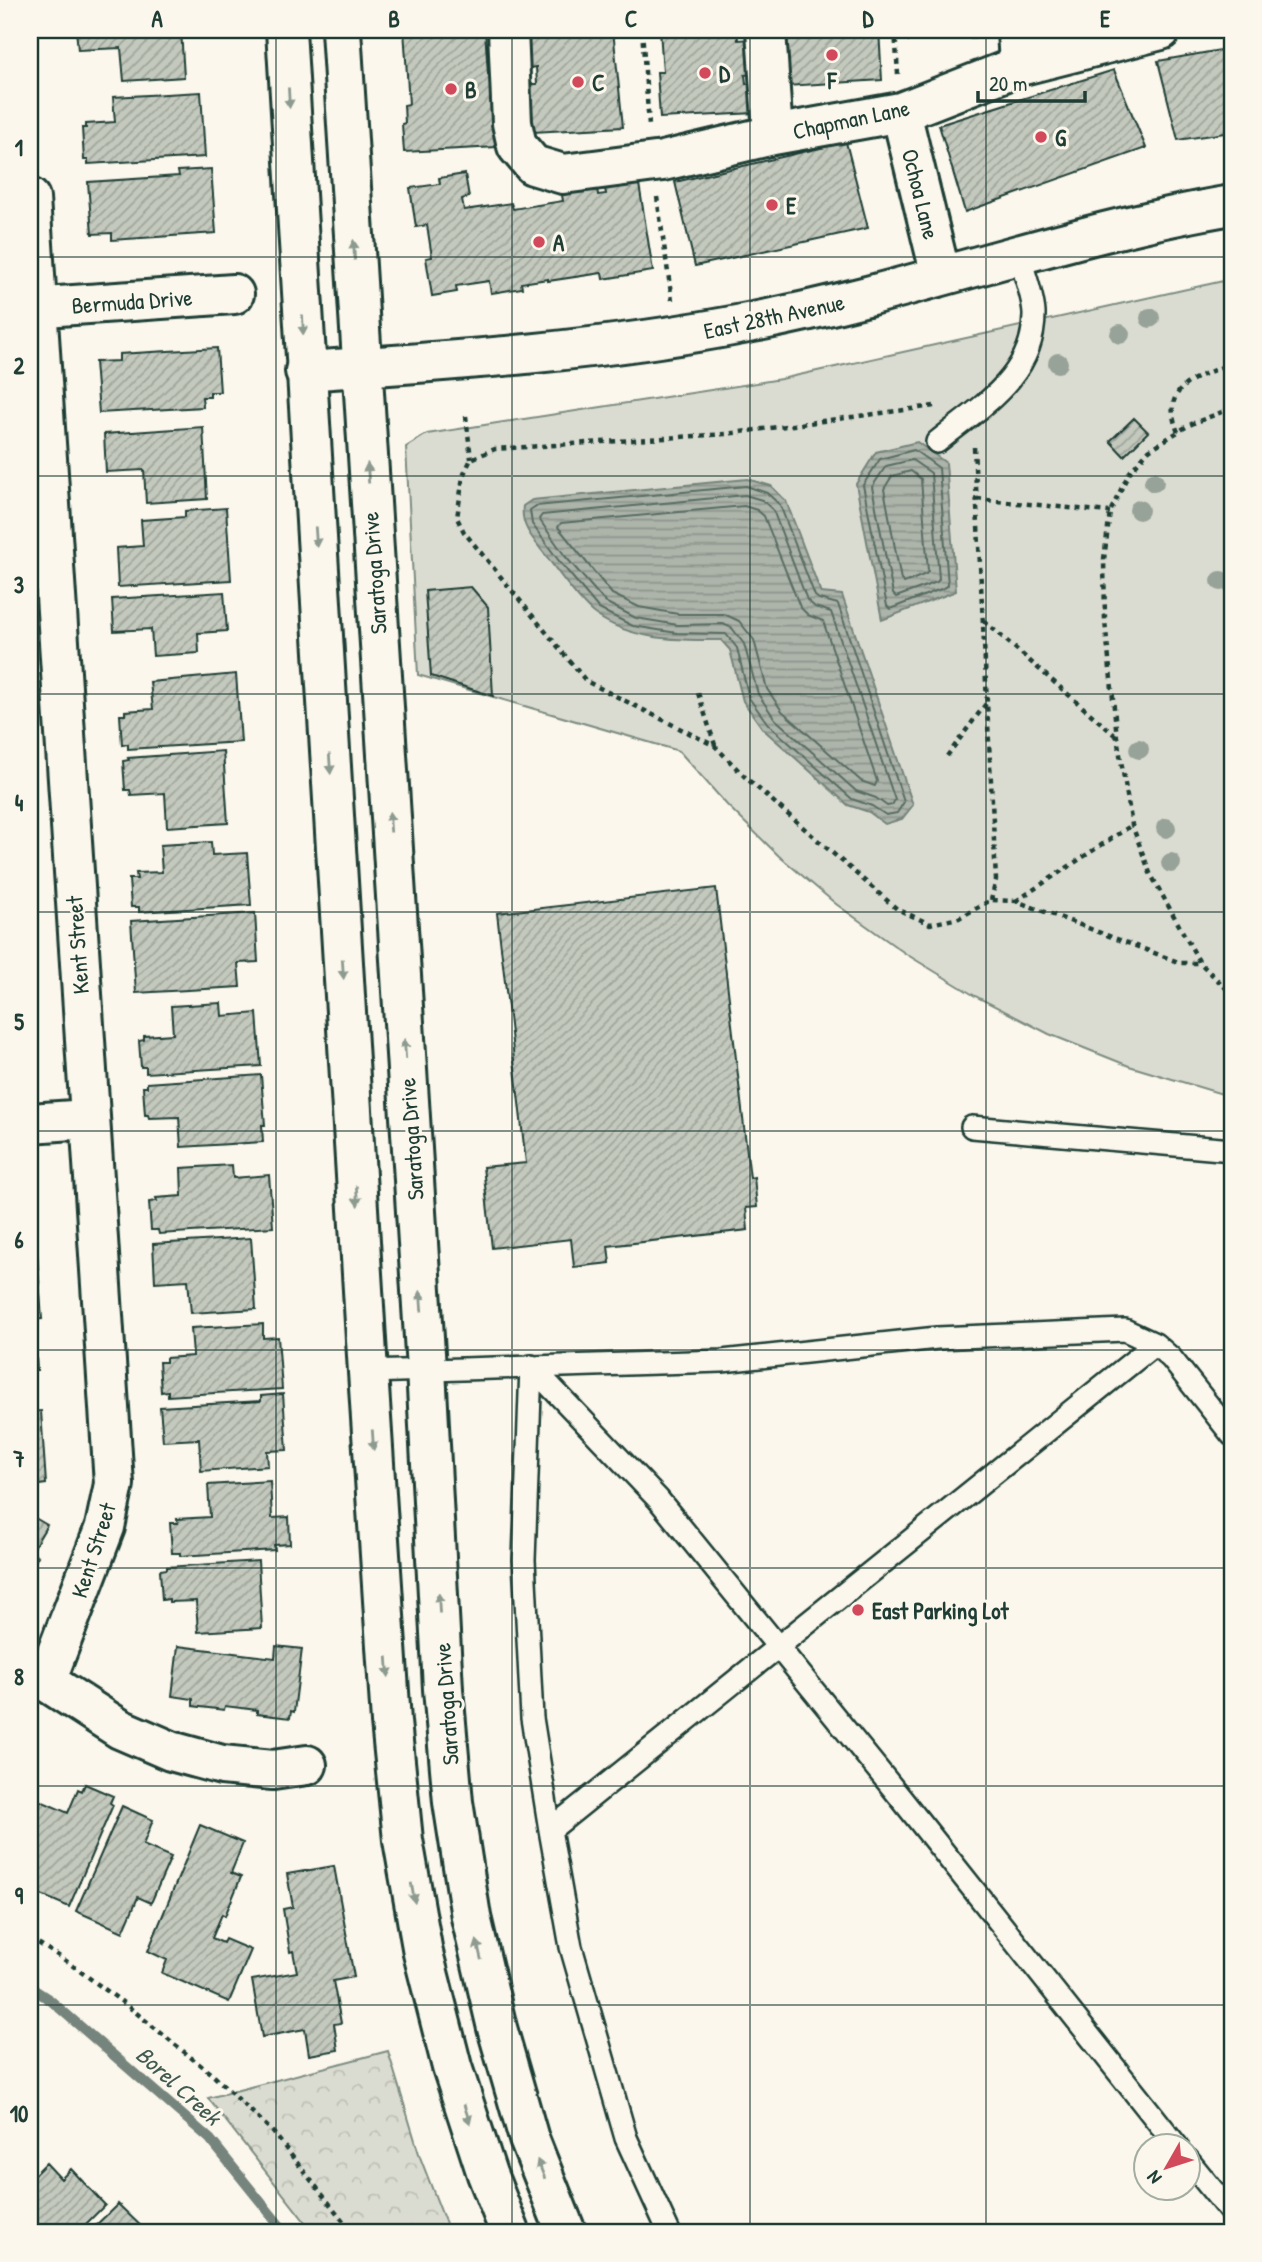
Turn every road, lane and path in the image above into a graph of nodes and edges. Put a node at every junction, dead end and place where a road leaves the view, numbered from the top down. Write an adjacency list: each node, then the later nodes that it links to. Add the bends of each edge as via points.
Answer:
1 (286, 30): 20 (main road, one-way to 20)
2 (341, 30): 19 (main road, Saratoga Drive, one-way to 2)
3 (508, 30): 10 (main road, Chapman Lane, via 512,123 517,146 533,165 564,174)
4 (642, 30): 10 (path)
5 (766, 30): 9 (main road)
6 (1161, 30): 7 (main road, Chapman Lane)
7 (1018, 48): 8 (main road, Chapman Lane)
8 (901, 112): 9 (main road, Chapman Lane); 14 (main road, Ochoa Lane)
9 (773, 135): 10 (main road, Chapman Lane)
10 (652, 163): 17 (path)
11 (30, 198): 16 (main road, Kent Street)
12 (1232, 205): 13 (main road, East 28th Avenue)
13 (1019, 255): 14 (main road, East 28th Avenue); 23 (lane, via 1034,311 1032,338 1023,363 1005,386)
14 (941, 276): 17 (main road, East 28th Avenue, via 754,322)
15 (233, 294): 16 (main road, Bermuda Drive)
16 (33, 308): 32 (main road, Kent Street)
17 (677, 335): 19 (main road, East 28th Avenue, via 477,359)
18 (1232, 363): 24 (path, via 1187,382 1172,400)
19 (361, 367): 20 (main road, East 28th Avenue); 47 (main road, Saratoga Drive, one-way to 19)
20 (305, 371): 48 (main road, one-way to 48)
21 (1232, 408): 24 (path)
22 (466, 416): 26 (path)
23 (960, 422): 25 (lane); 26 (path, via 938,406 726,434 495,449); 27 (path, via 974,445)
24 (1178, 432): 28 (path, via 1149,450 1129,474)
25 (937, 442)
26 (471, 459): 34 (path, via 463,476 457,517 464,533 586,681)
27 (977, 499): 28 (path); 29 (path)
28 (1110, 513): 33 (path, via 1104,559 1105,621)
29 (983, 620): 31 (path); 33 (path)
30 (698, 692): 34 (path)
31 (988, 700): 35 (path); 37 (path, via 996,880)
32 (47, 720): 41 (main road, Kent Street)
33 (1117, 737): 36 (path)
34 (715, 746): 37 (path, via 897,909 930,924 959,918)
35 (947, 756)
36 (1132, 825): 38 (path); 39 (path, via 1150,873)
37 (991, 900): 38 (path)
38 (1016, 901): 39 (path, via 1181,963)
39 (1200, 963): 40 (path)
40 (1232, 994)
41 (88, 1119): 42 (main road); 51 (main road, Kent Street, via 114,1484 105,1527)
42 (30, 1123)
43 (972, 1127): 44 (lane)
44 (1232, 1150)
45 (1155, 1344): 46 (lane, via 1125,1330 937,1338 722,1362); 49 (lane); 50 (lane)
46 (531, 1366): 47 (lane); 50 (lane, via 658,1499); 53 (lane, via 524,1560 532,1718)
47 (426, 1369): 48 (lane); 60 (main road, Saratoga Drive, one-way to 47, via 529,2139 471,1917 453,1802 443,1689)
48 (368, 1372): 59 (main road, one-way to 59, via 403,1840 423,1953 452,2067)
49 (1232, 1435)
50 (778, 1648): 53 (lane); 55 (lane)
51 (38, 1676): 52 (main road, via 120,1729 171,1751 248,1768)
52 (307, 1765)
53 (550, 1830): 61 (lane, via 571,1947 626,2138)
54 (30, 1938): 58 (path, via 129,2007 215,2077 272,2131)
55 (1165, 2132)
56 (1202, 2177): 57 (lane)
57 (1232, 2214)
58 (352, 2232)
59 (510, 2232)
60 (566, 2232)
61 (669, 2232)

